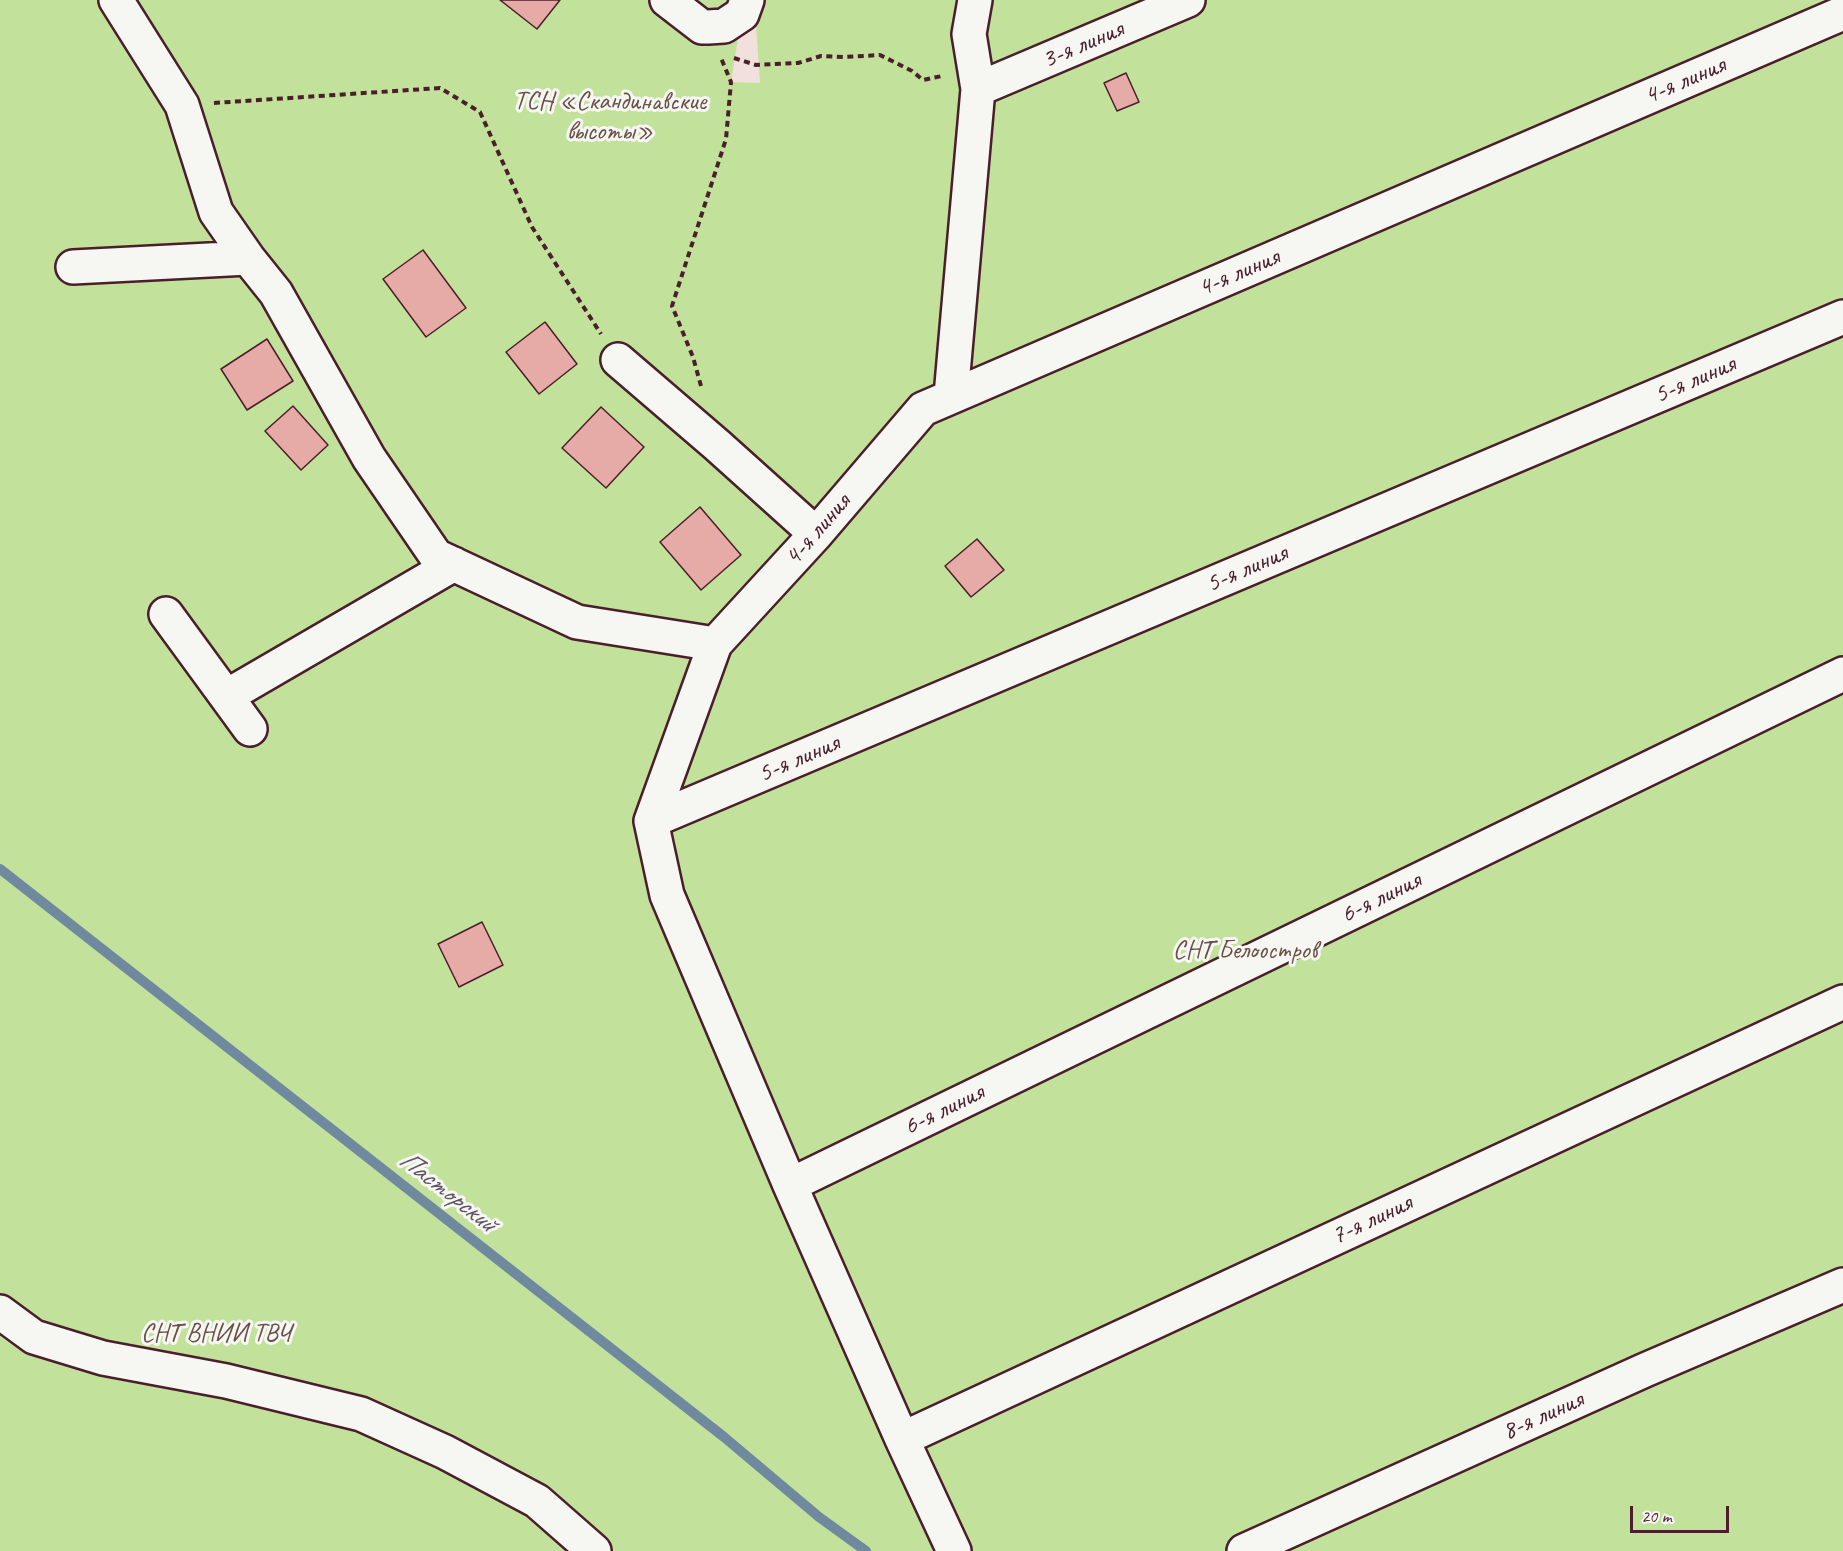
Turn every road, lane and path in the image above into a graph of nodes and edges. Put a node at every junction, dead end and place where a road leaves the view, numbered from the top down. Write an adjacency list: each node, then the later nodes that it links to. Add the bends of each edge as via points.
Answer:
1 (116, 0): 8 (street)
2 (667, 0): 3 (street, via 702,27 724,26 742,14)
3 (747, 0)
4 (975, 0): 7 (street, via 969,34)
5 (1188, 0): 7 (street, 3-я линия)
6 (1843, 13): 14 (street, 4-я линия)
7 (976, 78): 13 (path, via 923,80 880,55 821,56 798,63 756,65 719,54 731,82 726,139 672,306); 14 (street)
8 (182, 105): 9 (street, via 216,212); 12 (path, via 440,88 480,112 532,227)
9 (248, 258): 10 (street); 16 (street, via 276,293 369,458 436,556)
10 (73, 267)
11 (1843, 317): 22 (street, 5-я линия)
12 (618, 360): 15 (street)
13 (702, 390)
14 (951, 396): 15 (street, 4-я линия, via 923,410)
15 (816, 534): 18 (street, 4-я линия)
16 (454, 564): 18 (street, via 577,622); 20 (street)
17 (166, 614): 20 (street)
18 (715, 644): 22 (street)
19 (1843, 674): 24 (street, 6-я линия)
20 (227, 696): 21 (street)
21 (250, 729)
22 (651, 821): 24 (street, via 667,895)
23 (1843, 1002): 27 (street, 7-я линия)
24 (790, 1185): 27 (street)
25 (1843, 1285): 30 (street, 8-я линия)
26 (0, 1312): 28 (street, via 34,1337 103,1358 226,1381 361,1414 445,1452 537,1501)
27 (902, 1439): 29 (street)
28 (594, 1551)
29 (954, 1551)
30 (1244, 1551)

